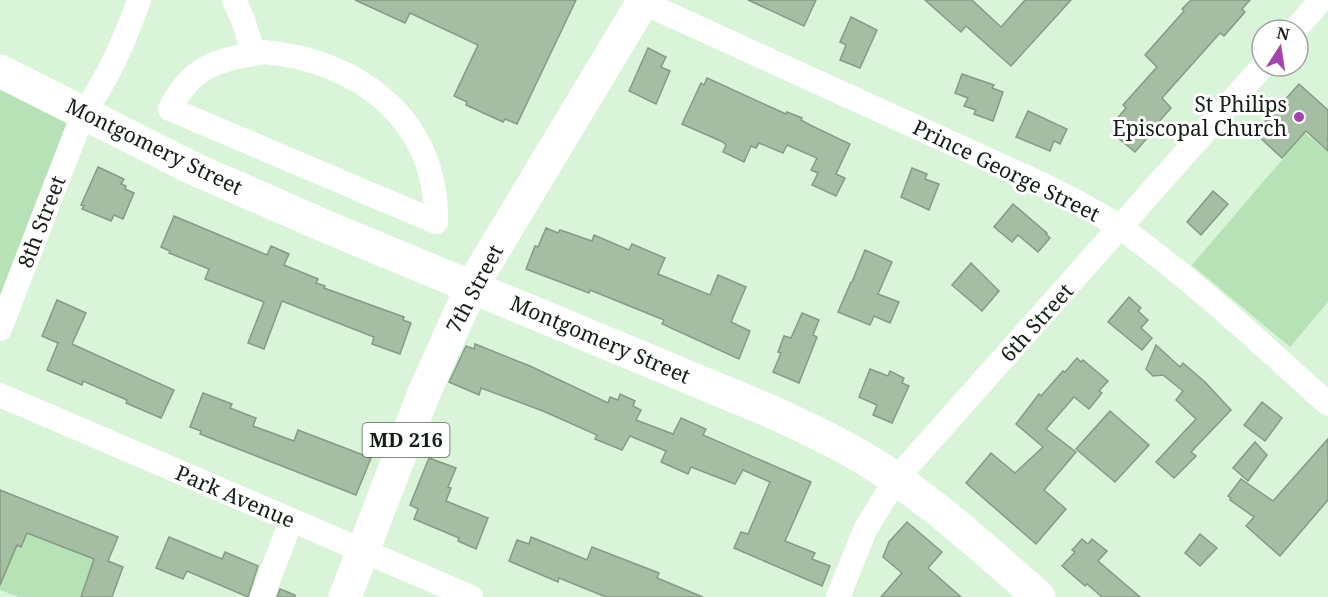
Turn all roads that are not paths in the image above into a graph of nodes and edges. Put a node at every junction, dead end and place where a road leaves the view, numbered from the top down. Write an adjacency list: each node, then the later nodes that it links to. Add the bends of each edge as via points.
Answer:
1 (139, 0): 9 (street, 8th Street, via 113,65)
2 (234, 0): 6 (street)
3 (1321, 0): 5 (street)
4 (643, 1): 10 (street, Prince George Street, via 1050,188); 11 (street, 7th Street / MD 216)
5 (1305, 18)
6 (254, 54): 6 (street, via 227,58 204,68 177,93 170,109 436,222 430,169 396,110 371,87 341,71 285,54)
7 (0, 71): 9 (street, Montgomery Street)
8 (1252, 78): 10 (street, 6th Street)
9 (83, 114): 11 (street, Montgomery Street, via 192,168); 12 (street, 8th Street)
10 (1121, 228): 14 (street, Prince George Street, via 1201,292); 15 (street, 6th Street)
11 (472, 286): 15 (street, Montgomery Street, via 770,411 852,451); 17 (street, 7th Street / MD 216, via 424,393)
12 (0, 329)
13 (0, 395): 16 (street, Park Avenue)
14 (1328, 404)
15 (896, 479): 21 (street, 6th Street, via 865,530); 22 (street, Montgomery Street, via 950,519)
16 (291, 521): 17 (street, Park Avenue); 18 (street)
17 (362, 552): 19 (street, 7th Street / MD 216); 20 (street, Park Avenue)
18 (262, 597)
19 (345, 597)
20 (471, 597)
21 (838, 597)
22 (1039, 597)

